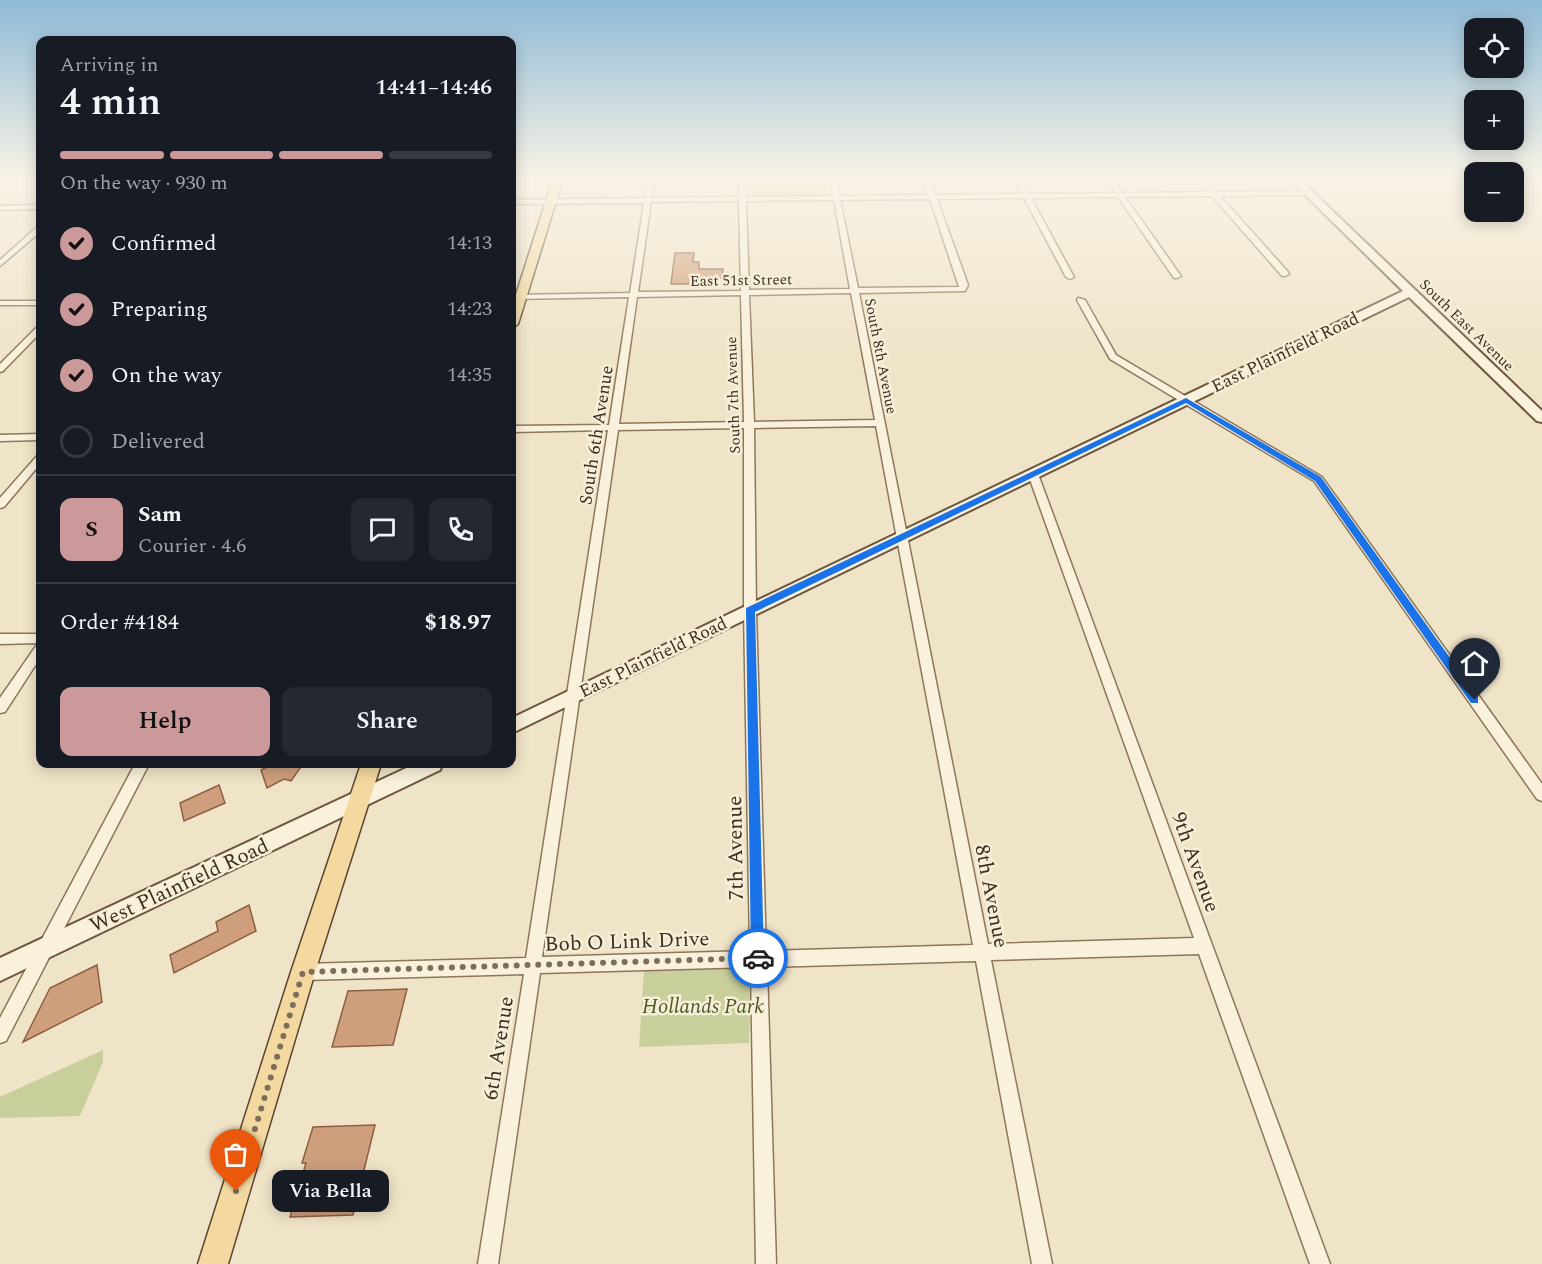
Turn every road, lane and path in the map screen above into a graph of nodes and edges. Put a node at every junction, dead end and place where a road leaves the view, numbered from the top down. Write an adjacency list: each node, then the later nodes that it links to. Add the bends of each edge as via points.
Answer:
1 (30, 238): 11 (street)
2 (538, 238): 19 (main road)
3 (642, 238): 18 (street, South 6th Avenue)
4 (743, 238): 17 (street, South 7th Avenue)
5 (845, 238): 15 (street, South 8th Avenue)
6 (947, 238): 15 (street, East 51st Street, via 964,285 962,289)
7 (1049, 238): 14 (street)
8 (1150, 238): 13 (street)
9 (1253, 238): 12 (street)
10 (1354, 238): 16 (main road, South East Avenue)
11 (0, 264)
12 (1285, 274)
13 (1177, 276)
14 (1070, 277)
15 (855, 292): 17 (street, East 51st Street); 27 (street, South 8th Avenue)
16 (1410, 292): 25 (main road, East Plainfield Road); 26 (main road, South East Avenue)
17 (744, 294): 18 (street, East 51st Street); 28 (street, South 7th Avenue)
18 (633, 295): 19 (street, East 51st Street); 29 (street, South 6th Avenue)
19 (516, 297)
20 (1081, 300): 25 (street, via 1113,357)
21 (0, 303): 22 (street)
22 (36, 303)
23 (36, 333): 24 (street)
24 (0, 369)
25 (1186, 400): 34 (main road, East Plainfield Road); 47 (street, via 1318,479)
26 (1542, 418)
27 (880, 423): 28 (street); 36 (street, South 8th Avenue)
28 (749, 425): 29 (street); 37 (street, South 7th Avenue)
29 (614, 428): 30 (street); 41 (street, South 6th Avenue)
30 (516, 429)
31 (36, 437): 32 (street)
32 (0, 438)
33 (36, 463): 35 (street)
34 (1033, 474): 36 (main road, East Plainfield Road); 49 (street, 9th Avenue)
35 (0, 505)
36 (903, 536): 37 (main road, East Plainfield Road); 51 (street, 8th Avenue)
37 (750, 610): 41 (main road, East Plainfield Road); 52 (street, 7th Avenue)
38 (0, 639): 39 (street)
39 (36, 639)
40 (36, 655): 42 (street)
41 (573, 696): 43 (main road, East Plainfield Road); 53 (street, 6th Avenue)
42 (0, 708)
43 (516, 724)
44 (140, 768): 50 (street)
45 (370, 768): 48 (main road)
46 (425, 768): 48 (main road)
47 (1542, 795)
48 (359, 800): 50 (main road, West Plainfield Road); 55 (main road)
49 (1205, 946): 51 (street, Bob O Link Drive); 61 (street, 9th Avenue)
50 (46, 948): 54 (main road, West Plainfield Road); 56 (street)
51 (982, 953): 52 (street, Bob O Link Drive); 60 (street, 8th Avenue)
52 (758, 958): 53 (street, Bob O Link Drive); 59 (street, 7th Avenue)
53 (533, 964): 55 (street, Bob O Link Drive); 58 (street, 6th Avenue)
54 (0, 970)
55 (303, 972): 57 (main road)
56 (0, 1035)
57 (213, 1264)
58 (488, 1264)
59 (766, 1264)
60 (1041, 1264)
61 (1320, 1264)

